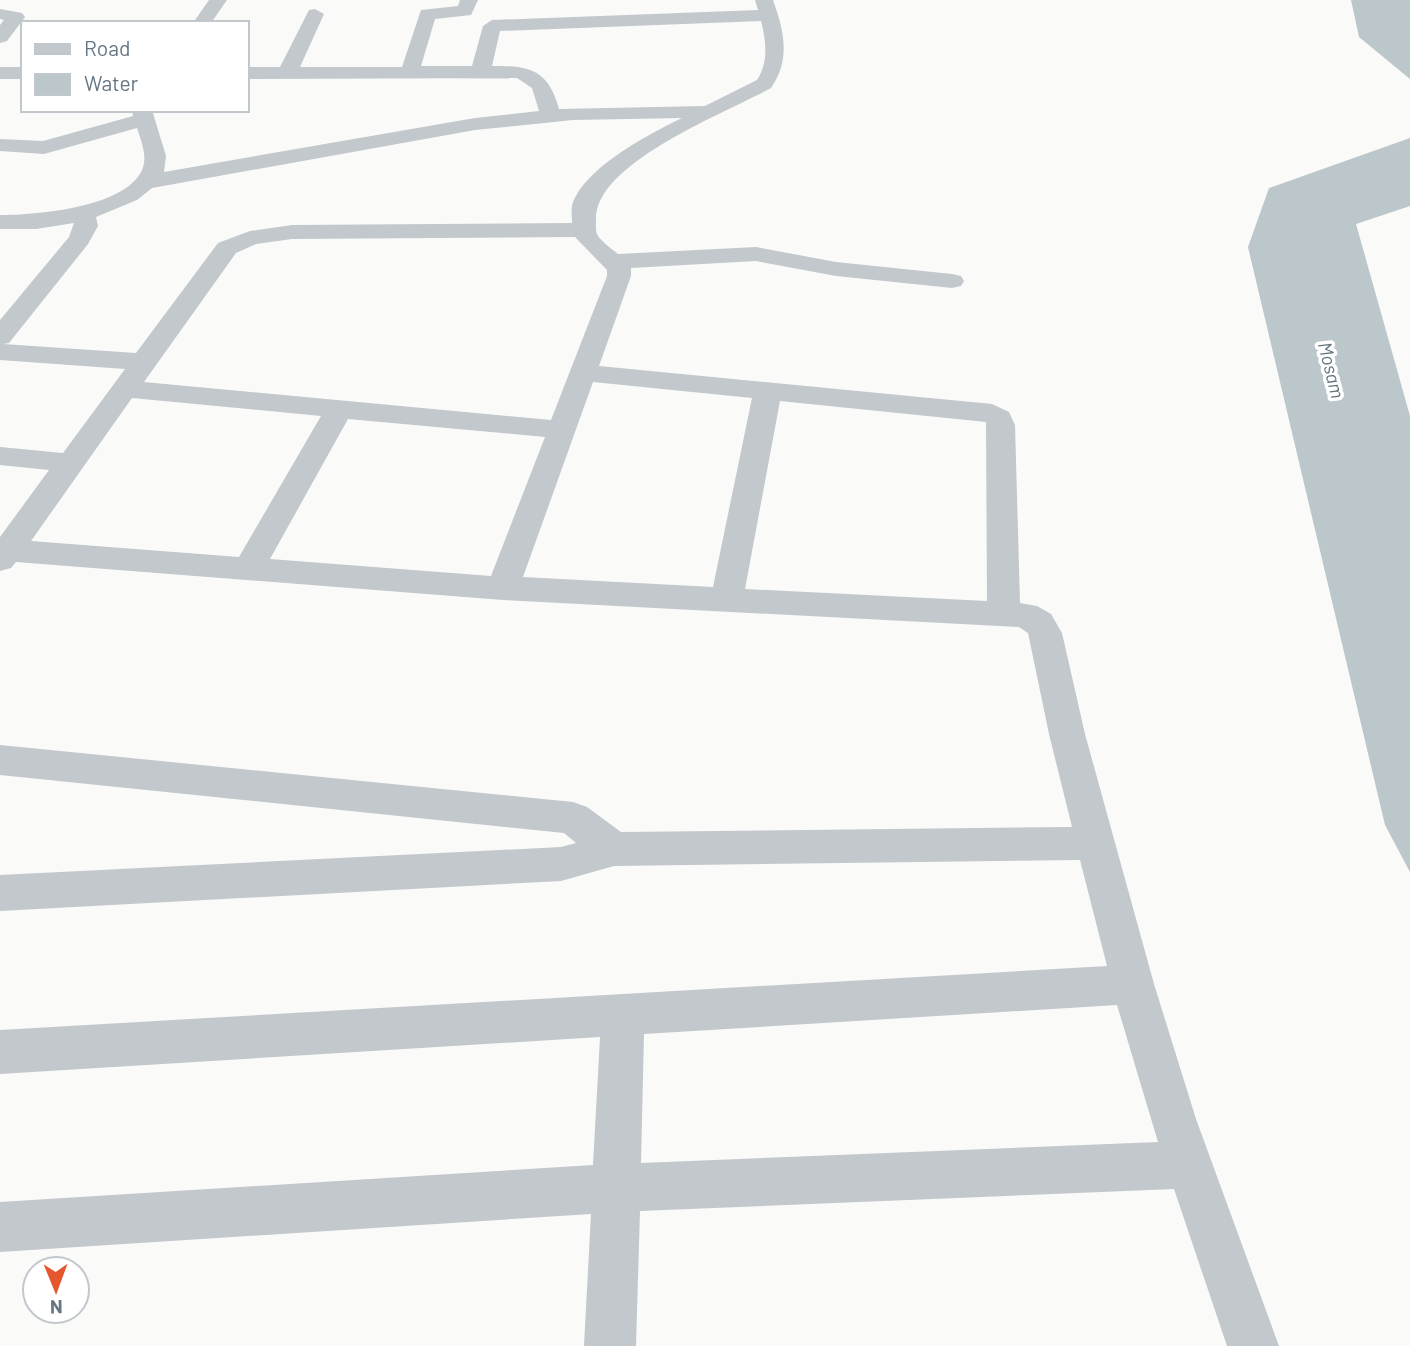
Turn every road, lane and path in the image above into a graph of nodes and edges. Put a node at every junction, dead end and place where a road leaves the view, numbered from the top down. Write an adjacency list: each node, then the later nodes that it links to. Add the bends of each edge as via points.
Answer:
1 (218, 0): 6 (street)
2 (470, 0): 8 (street, via 465,11 427,14)
3 (767, 8): 9 (street, via 492,26); 14 (street, via 775,66 752,92)
4 (0, 14): 7 (street, via 16,17)
5 (315, 14): 13 (street)
6 (203, 21)
7 (0, 37)
8 (410, 71): 9 (street); 13 (street)
9 (481, 71): 16 (street, via 519,72 538,80)
10 (0, 73): 11 (street)
11 (21, 73)
12 (248, 73): 13 (street)
13 (287, 73)
14 (711, 111): 16 (street); 21 (street, via 643,145 605,177 583,204)
15 (143, 114): 17 (street, via 44,148); 18 (street, via 156,162)
16 (550, 116): 18 (street, via 475,124)
17 (0, 145)
18 (148, 182): 19 (street, via 113,203)
19 (84, 212): 20 (street, via 46,222); 25 (street, via 86,226 80,239)
20 (8, 222): 22 (street)
21 (583, 230): 23 (street); 27 (street, via 292,233 249,238 227,248)
22 (0, 240)
23 (614, 262): 24 (street, via 756,254 836,269); 28 (street, via 619,276)
24 (952, 281)
25 (0, 337)
26 (0, 352): 27 (street)
27 (146, 362): 29 (street)
28 (583, 373): 30 (street); 32 (street)
29 (126, 389): 31 (street); 34 (street)
30 (768, 390): 38 (street); 39 (street, via 983,411 999,418)
31 (339, 409): 32 (street); 36 (street)
32 (562, 430): 37 (street)
33 (0, 456): 34 (street)
34 (72, 463): 35 (street)
35 (4, 555): 36 (street)
36 (249, 568): 37 (street)
37 (503, 588): 38 (street)
38 (727, 600): 39 (street)
39 (1004, 614): 41 (street, via 1025,615 1045,633)
40 (0, 761): 42 (street, via 573,818)
41 (1096, 843): 42 (street); 44 (street)
42 (614, 849): 43 (street, via 561,864)
43 (0, 893)
44 (1133, 984): 45 (street); 47 (street)
45 (623, 1014): 46 (street); 48 (street)
46 (0, 1052)
47 (1189, 1165): 48 (street); 51 (street)
48 (616, 1188): 49 (street); 50 (street)
49 (0, 1227)
50 (610, 1346)
51 (1252, 1346)

